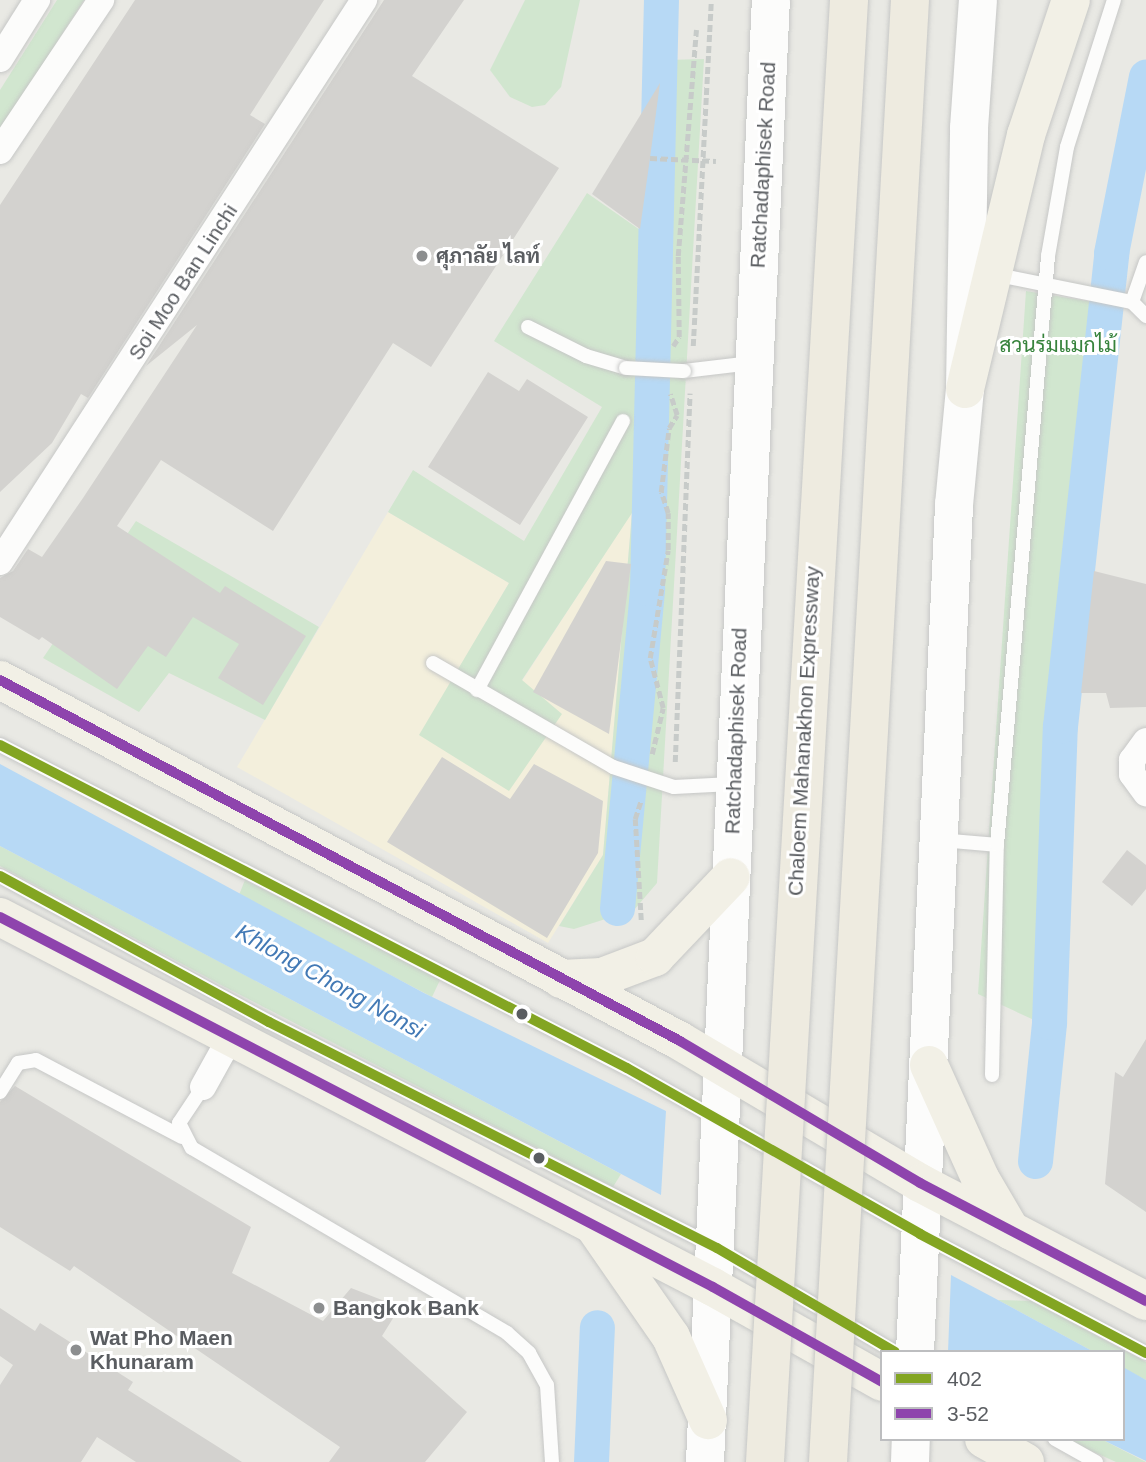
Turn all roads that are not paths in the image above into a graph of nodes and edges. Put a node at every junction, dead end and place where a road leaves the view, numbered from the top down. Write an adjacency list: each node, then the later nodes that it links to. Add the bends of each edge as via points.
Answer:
1 (37, 0): 10 (street)
2 (101, 0): 11 (street)
3 (364, 0): 21 (street, Soi Moo Ban Linchi)
4 (771, 0): 18 (main road, Ratchadaphisek Road)
5 (849, 0): 60 (highway, Chaloem Mahanakhon Expressway, bridge)
6 (911, 0): 61 (highway, bridge)
7 (978, 0): 19 (main road, via 969,128)
8 (1070, 0): 13 (main road, via 1026,135)
9 (1114, 0): 14 (lane, via 1067,147)
10 (0, 59)
11 (0, 151)
12 (1146, 262): 15 (lane)
13 (993, 274): 14 (lane); 19 (main road)
14 (1046, 281): 15 (lane); 30 (lane)
15 (1126, 301): 16 (lane)
16 (1146, 316)
17 (528, 327): 18 (lane, bridge, via 586,356 626,368 688,370)
18 (752, 363): 27 (main road, Ratchadaphisek Road)
19 (965, 388): 29 (main road, via 954,505)
20 (623, 421): 24 (lane)
21 (0, 562)
22 (433, 663): 24 (lane)
23 (0, 680): 34 (main road)
24 (477, 690): 27 (lane, via 613,767 642,778 674,787)
25 (1146, 741): 28 (street, via 1132,760 1132,774)
26 (0, 745): 41 (lane, via 615,1061)
27 (732, 784): 32 (main road, Ratchadaphisek Road)
28 (1146, 793)
29 (940, 841): 30 (lane); 36 (main road)
30 (997, 845): 38 (lane)
31 (0, 876): 47 (lane, via 269,1022)
32 (731, 877): 34 (main road, via 654,957 602,977); 37 (main road, Ratchadaphisek Road)
33 (0, 917): 35 (main road)
34 (561, 979): 37 (main road)
35 (229, 1040): 39 (street); 44 (main road)
36 (929, 1065): 43 (main road); 45 (main road, via 980,1178)
37 (723, 1067): 41 (main road, Ratchadaphisek Road); 43 (main road)
38 (992, 1075)
39 (203, 1087): 42 (lane, via 179,1123)
40 (0, 1092): 42 (lane, via 18,1063 36,1060)
41 (721, 1122): 46 (lane); 47 (main road, Ratchadaphisek Road)
42 (181, 1137): 58 (lane, via 508,1333 529,1353 547,1385)
43 (920, 1183): 45 (main road); 46 (main road)
44 (591, 1223): 48 (main road); 54 (main road, via 671,1337)
45 (1011, 1231): 49 (main road)
46 (920, 1234): 51 (main road); 52 (lane)
47 (717, 1248): 48 (main road, Ratchadaphisek Road); 50 (lane)
48 (713, 1287): 53 (main road); 54 (main road, Ratchadaphisek Road)
49 (1146, 1301)
50 (892, 1350)
51 (915, 1350)
52 (1146, 1353)
53 (880, 1381)
54 (708, 1420): 59 (main road, Ratchadaphisek Road)
55 (911, 1441): 62 (main road)
56 (988, 1441): 63 (main road)
57 (1059, 1441): 64 (lane)
58 (552, 1462)
59 (705, 1462)
60 (765, 1462)
61 (828, 1462)
62 (910, 1462)
63 (1025, 1462)
64 (1096, 1462)

